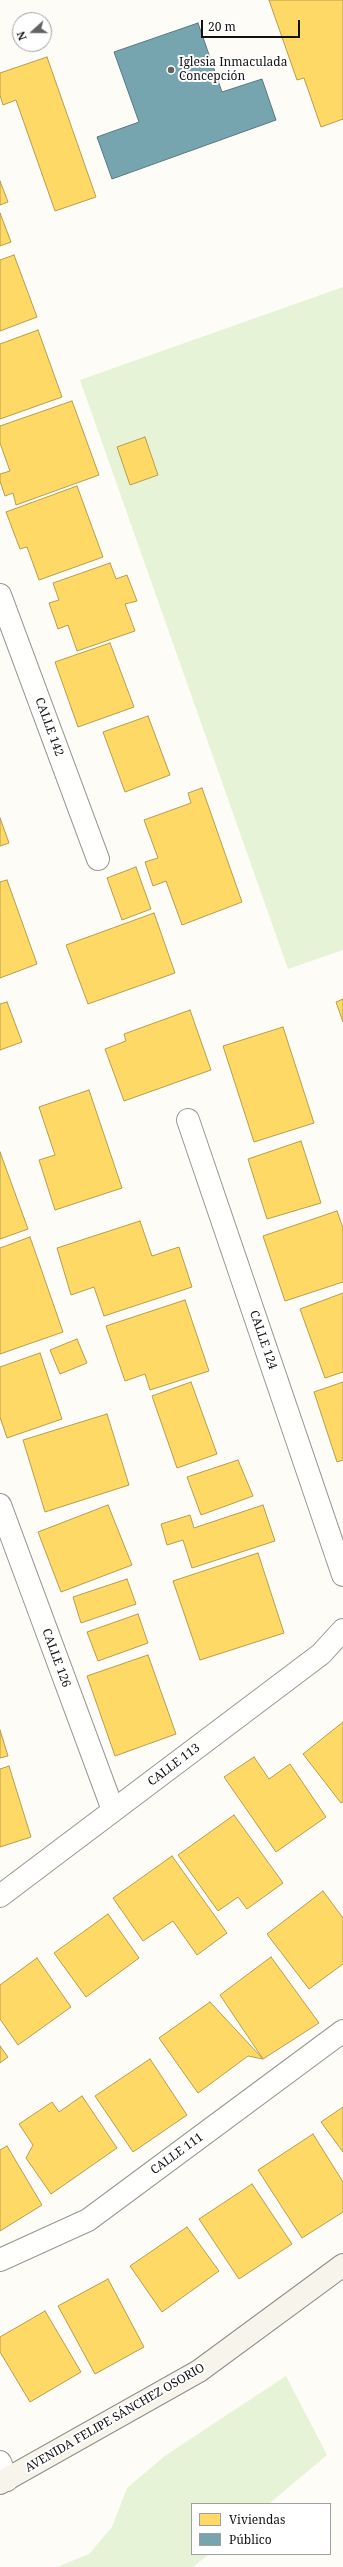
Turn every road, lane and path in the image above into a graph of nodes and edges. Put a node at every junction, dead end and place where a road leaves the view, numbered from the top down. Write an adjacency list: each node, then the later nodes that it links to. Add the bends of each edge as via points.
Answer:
1 (0, 595): 2 (street, CALLE 142)
2 (98, 859)
3 (188, 1120): 5 (street, CALLE 124)
4 (0, 1505): 7 (street, CALLE 126)
5 (340, 1567)
6 (343, 1630): 7 (street, CALLE 113, via 321,1654)
7 (113, 1810): 8 (street, CALLE 113)
8 (0, 1896)
9 (343, 2032): 10 (street, CALLE 111, via 88,2220)
10 (0, 2260)
11 (343, 2265): 12 (street, AVENIDA FELIPE SÁNCHEZ OSORIO, via 199,2371)
12 (2, 2475)

